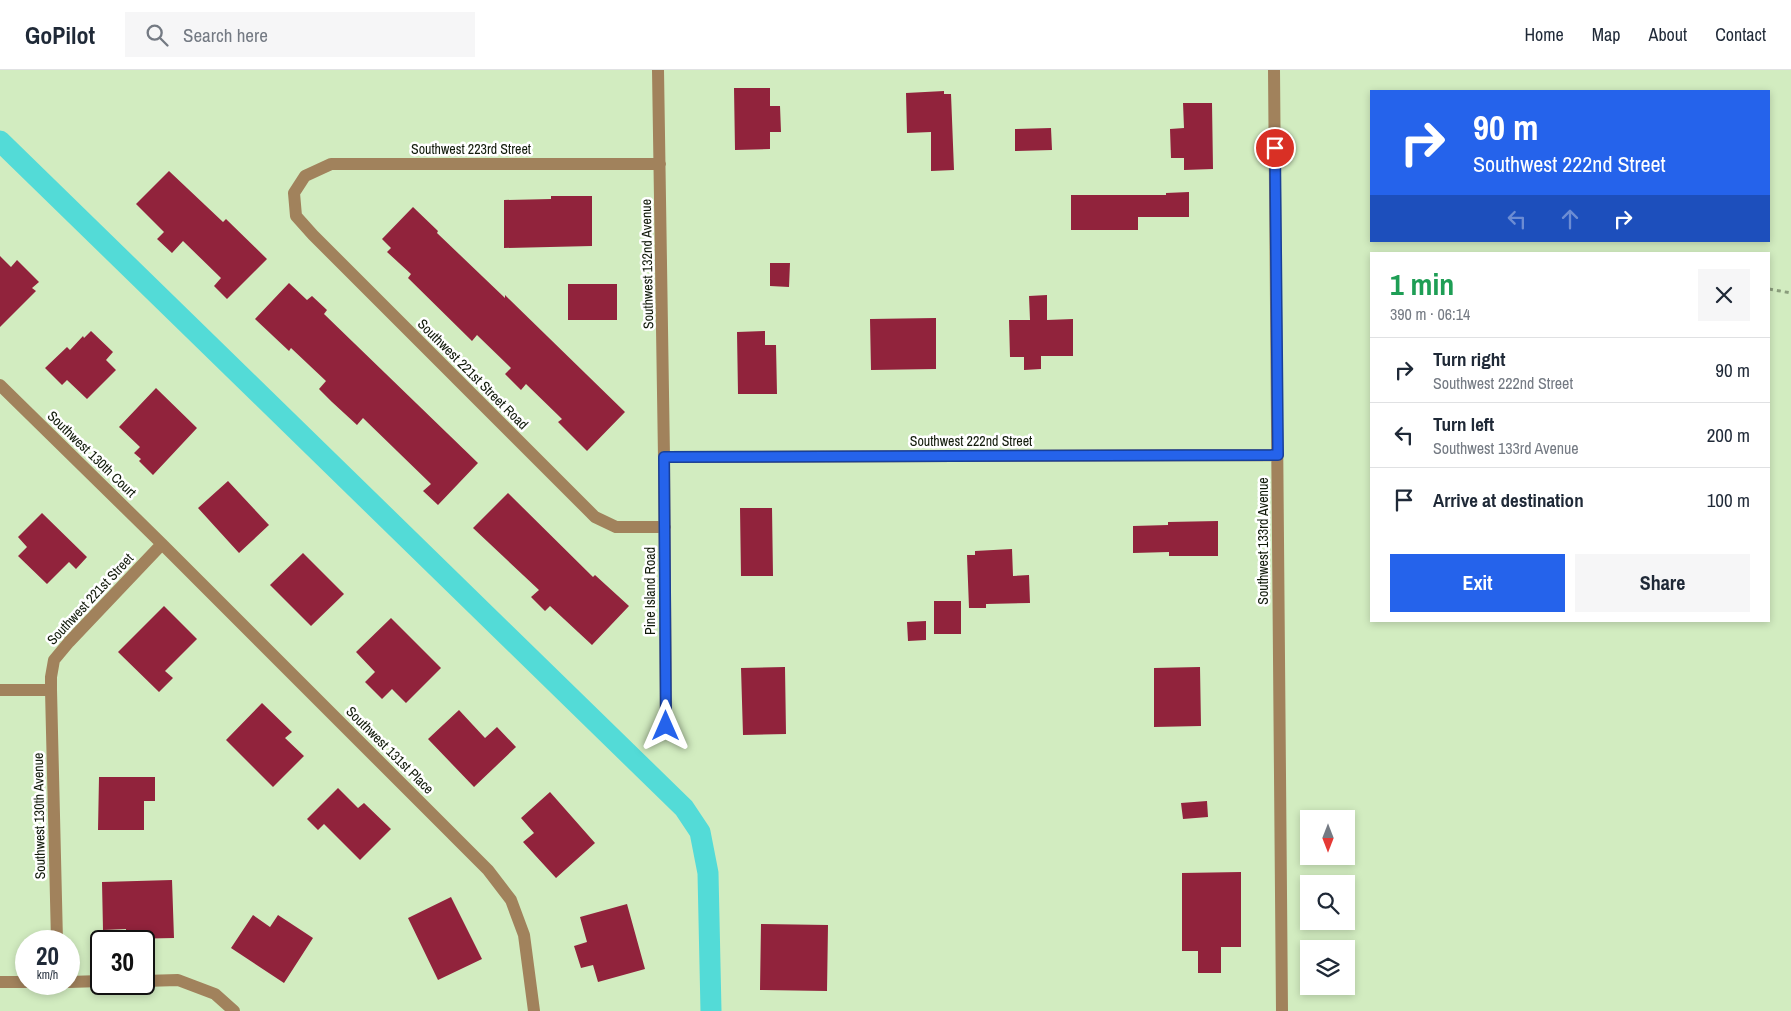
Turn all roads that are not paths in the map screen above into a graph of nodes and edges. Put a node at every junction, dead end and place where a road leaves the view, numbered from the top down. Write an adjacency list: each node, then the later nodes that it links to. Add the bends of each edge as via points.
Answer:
1 (658, 70): 3 (street, Southwest 132nd Avenue)
2 (1274, 70): 6 (street, Southwest 133rd Avenue)
3 (660, 164): 4 (street, Southwest 223rd Street, via 331,164 306,176); 7 (street, Southwest 132nd Avenue)
4 (294, 193): 8 (street, Southwest 221st Street Road, via 296,216 313,235 595,517 616,527)
5 (0, 385): 9 (street, Southwest 130th Court)
6 (1278, 455): 7 (street, Southwest 222nd Street); 19 (street, Southwest 133rd Avenue)
7 (664, 457): 8 (street, Pine Island Road)
8 (665, 527): 12 (street, Pine Island Road)
9 (162, 544): 11 (street, Southwest 221st Street, via 54,660); 18 (street, Southwest 131st Place, via 488,870 511,900 524,935)
10 (0, 690): 11 (street)
11 (51, 690): 13 (street, Southwest 130th Avenue)
12 (666, 726)
13 (57, 930)
14 (155, 980): 17 (street, via 178,980 215,994)
15 (0, 982): 16 (street)
16 (15, 982)
17 (234, 1011)
18 (534, 1011)
19 (1282, 1011)

